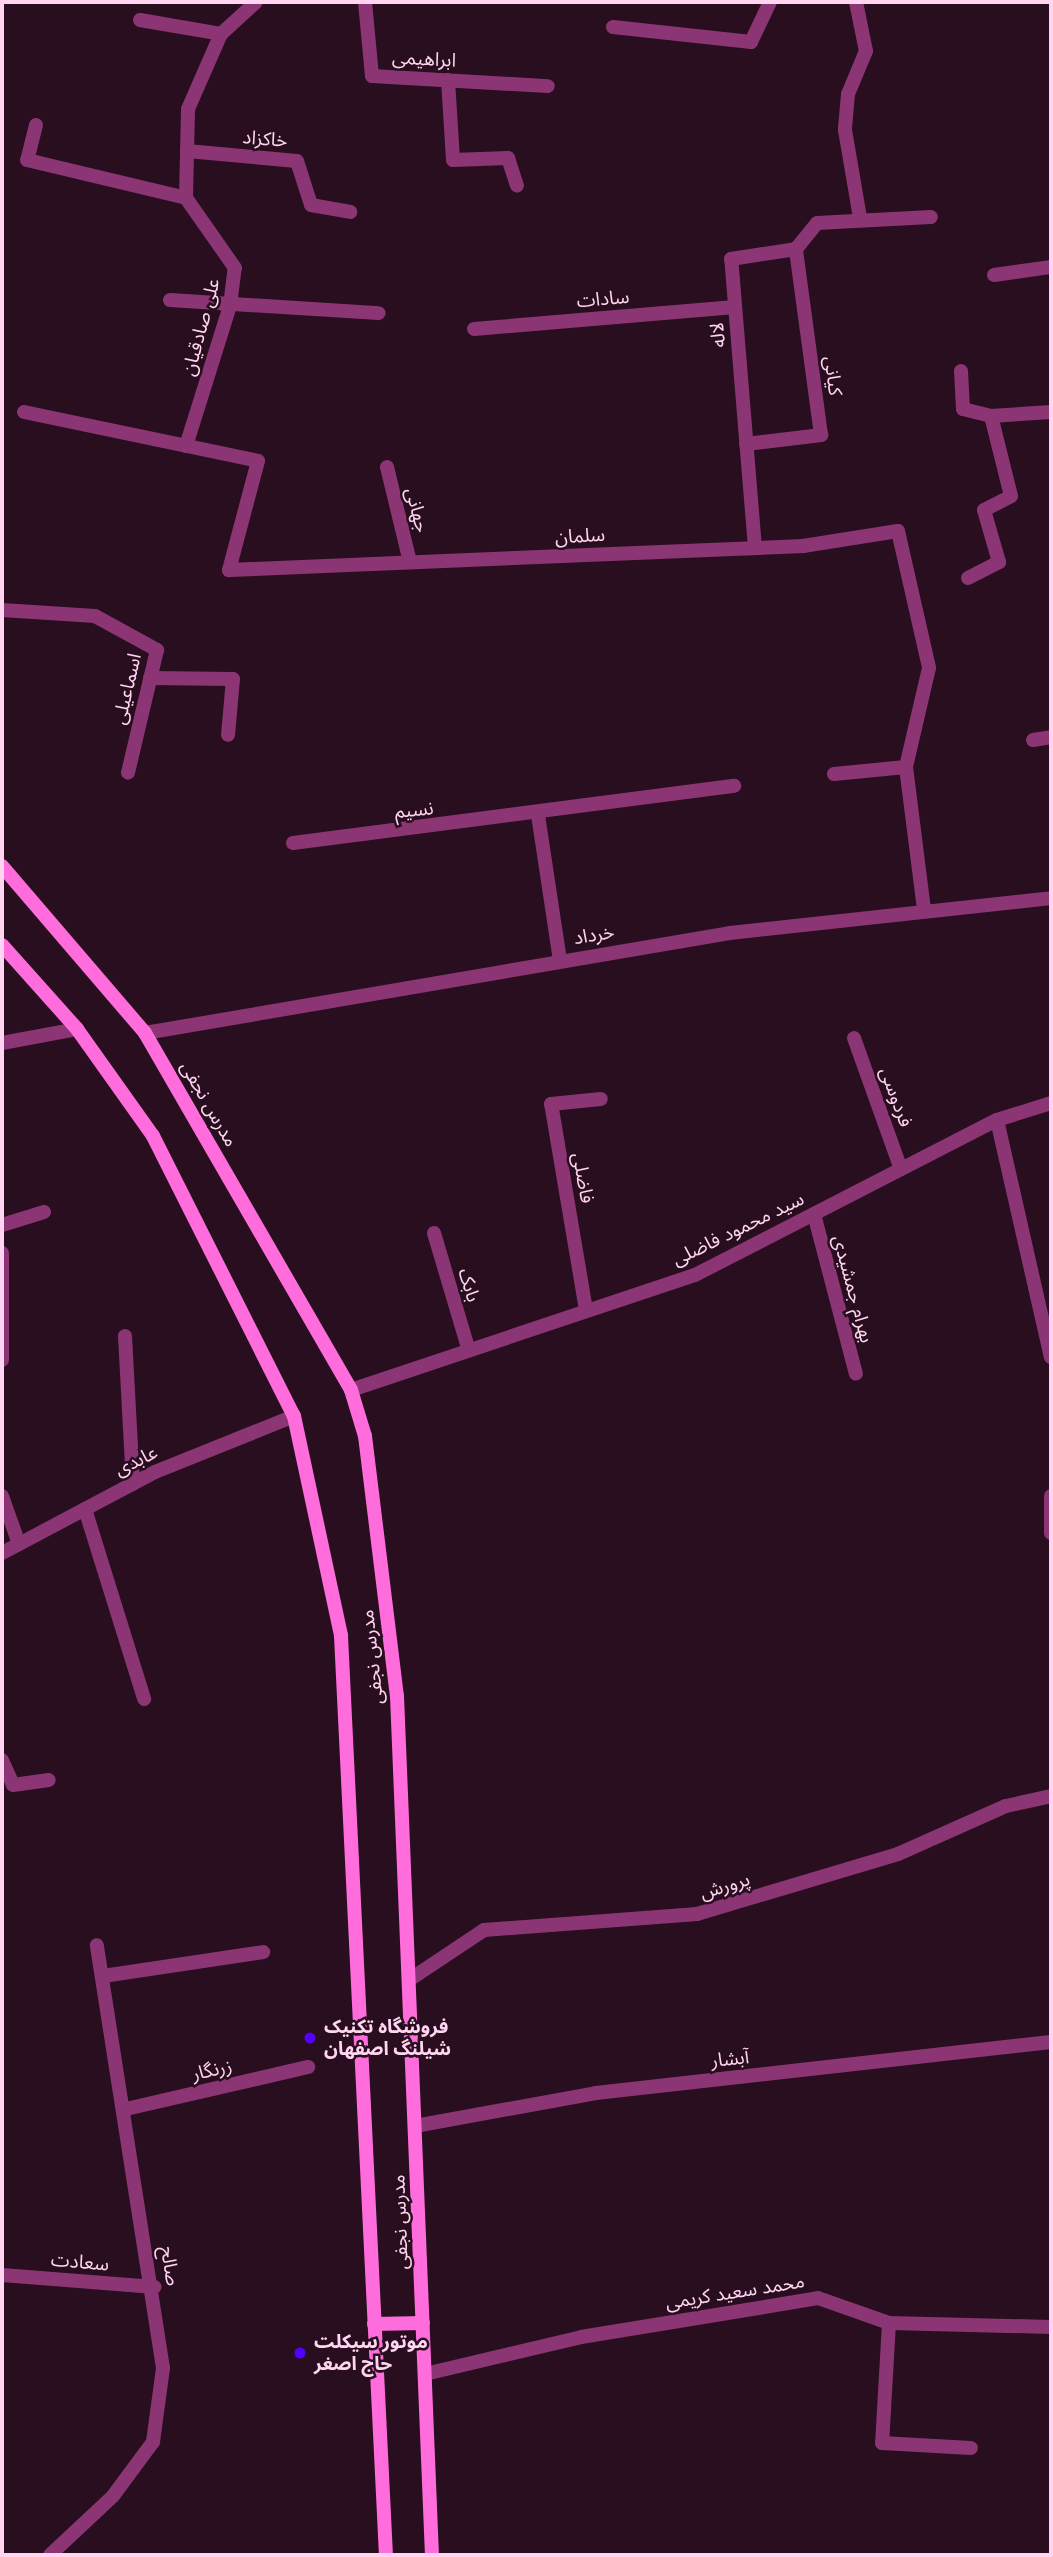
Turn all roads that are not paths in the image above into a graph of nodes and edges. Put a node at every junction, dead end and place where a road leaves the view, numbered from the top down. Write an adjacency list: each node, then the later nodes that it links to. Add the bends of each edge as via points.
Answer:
1 (256, 2): 7 (street)
2 (365, 2): 8 (street, ابراهیمی, via 372,76)
3 (770, 2): 6 (street, via 751,42)
4 (856, 2): 16 (street, via 866,51 848,94 845,130)
5 (140, 20): 7 (street)
6 (613, 27)
7 (221, 34): 11 (street, via 188,109)
8 (448, 80): 9 (street, ابراهیمی); 12 (street, via 453,160 508,158)
9 (548, 86)
10 (36, 125): 13 (street, via 27,160)
11 (187, 152): 13 (street); 14 (street, خاکزاد, via 297,161 312,205)
12 (517, 186)
13 (186, 198): 21 (street, علی صادقیان, via 235,268)
14 (350, 212)
15 (931, 217): 16 (street)
16 (860, 218): 17 (street, via 817,223)
17 (796, 249): 22 (street, لاله, via 731,259); 29 (street, کیانی, via 821,435)
18 (1051, 267): 19 (street)
19 (994, 275)
20 (170, 300): 21 (street)
21 (230, 306): 23 (street); 30 (street, علی صادقیان)
22 (735, 307): 24 (street, سادات); 29 (street, لاله)
23 (379, 313)
24 (474, 329)
25 (961, 371): 28 (street, via 963,409)
26 (24, 412): 30 (street, سلمان)
27 (1051, 412): 28 (street)
28 (991, 416): 34 (street, via 1011,496 984,510 999,562)
29 (746, 444): 32 (street, لاله)
30 (186, 446): 33 (street, سلمان, via 258,461 229,570)
31 (387, 467): 33 (street, جهانی)
32 (755, 548): 33 (street, سلمان); 40 (street, سلمان, via 898,531 929,668)
33 (410, 562)
34 (968, 578)
35 (2, 610): 36 (street, اسماعیلی, via 94,616 157,650)
36 (150, 678): 37 (street, via 233,679); 41 (street, اسماعیلی)
37 (228, 735)
38 (1051, 737): 39 (street)
39 (1033, 740)
40 (906, 767): 42 (street); 48 (street, سلمان)
41 (128, 773)
42 (834, 774)
43 (734, 786): 44 (street, نسیم)
44 (538, 816): 45 (street, نسیم); 50 (street)
45 (293, 843)
46 (2, 866): 52 (main road, مدرس نجفی)
47 (1051, 898): 48 (street, خرداد)
48 (924, 909): 50 (street, خرداد)
49 (2, 945): 51 (main road, مدرس نجفی)
50 (560, 960): 52 (street, خرداد)
51 (77, 1028): 54 (street); 71 (main road, مدرس نجفی, via 153,1136 200,1221)
52 (145, 1033): 70 (main road, مدرس نجفی)
53 (854, 1038): 58 (street, فردوسی)
54 (2, 1043)
55 (601, 1099): 64 (street, فاضلی, via 551,1104)
56 (1051, 1103): 57 (street, سید محمود فاضلی)
57 (997, 1120): 58 (street, سید محمود فاضلی); 67 (street)
58 (901, 1169): 60 (street, سید محمود فاضلی)
59 (44, 1212): 61 (street)
60 (814, 1214): 64 (street, سید محمود فاضلی, via 695,1275); 69 (street, بهرام جمشیدی)
61 (2, 1225)
62 (434, 1233): 66 (street, بابک)
63 (2, 1253): 68 (street)
64 (586, 1310): 66 (street, سید محمود فاضلی)
65 (125, 1336): 72 (street)
66 (468, 1348): 70 (street, سید محمود فاضلی)
67 (1051, 1357)
68 (2, 1360)
69 (856, 1374)
70 (351, 1390): 86 (main road, مدرس نجفی, via 365,1436 397,1696)
71 (293, 1416): 72 (street, عابدی); 95 (main road, مدرس نجفی, via 341,1636)
72 (133, 1484): 75 (street, عابدی)
73 (2, 1496): 77 (street)
74 (1050, 1496): 76 (street)
75 (85, 1509): 77 (street, عابدی); 79 (street)
76 (1051, 1533)
77 (19, 1544): 78 (street, عابدی)
78 (2, 1553)
79 (144, 1699)
80 (2, 1760): 81 (street, via 13,1785)
81 (49, 1780)
82 (1051, 1796): 86 (street, پرورش, via 1006,1806 898,1854 698,1914 570,1928 484,1930)
83 (97, 1945): 85 (street, صالح)
84 (263, 1952): 85 (street)
85 (103, 1976): 89 (street, صالح)
86 (409, 1980): 90 (main road, مدرس نجفی)
87 (1051, 2042): 90 (street, آبشار, via 596,2093)
88 (308, 2067): 89 (street, زرنگار)
89 (126, 2109): 92 (street, صالح)
90 (415, 2126): 93 (main road, مدرس نجفی)
91 (2, 2275): 92 (street, سعادت)
92 (155, 2287): 99 (street, صالح, via 163,2368 153,2442 113,2496)
93 (424, 2323): 95 (main road); 97 (main road, مدرس نجفی)
94 (889, 2323): 96 (street, محمد سعید کریمی); 97 (street, محمد سعید کریمی, via 818,2298 581,2337); 98 (street, via 882,2443)
95 (374, 2324): 100 (main road, مدرس نجفی)
96 (1051, 2328)
97 (425, 2374): 101 (main road, مدرس نجفی)
98 (971, 2448)
99 (50, 2555)
100 (386, 2555)
101 (432, 2555)

